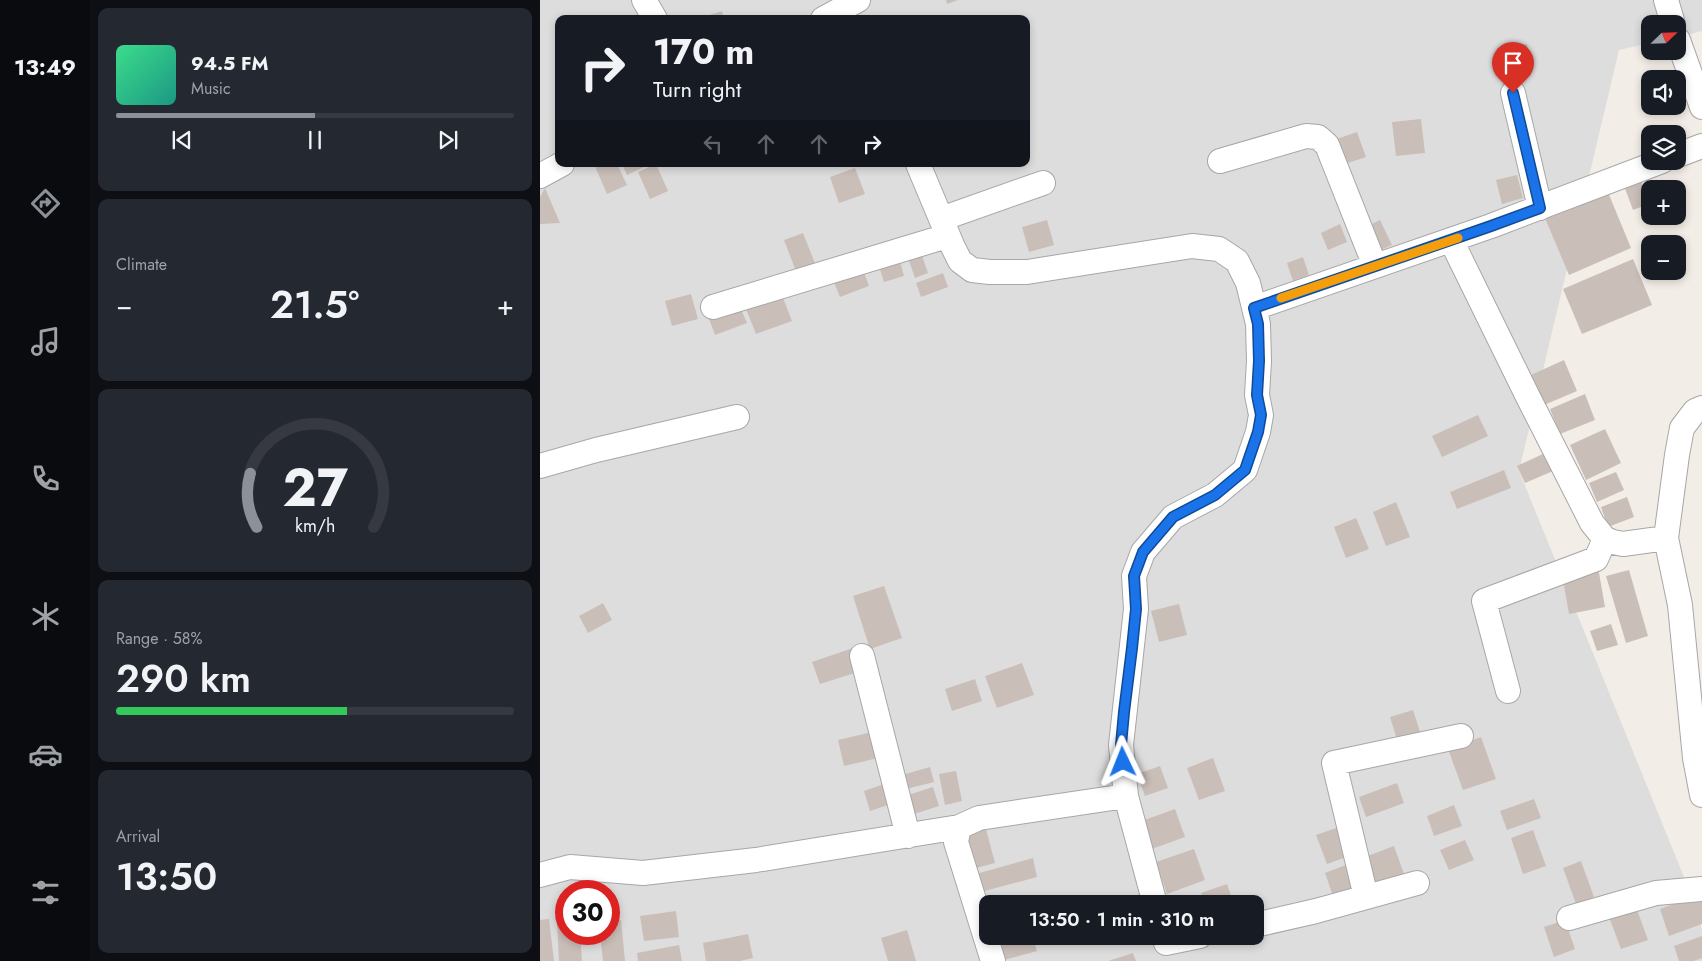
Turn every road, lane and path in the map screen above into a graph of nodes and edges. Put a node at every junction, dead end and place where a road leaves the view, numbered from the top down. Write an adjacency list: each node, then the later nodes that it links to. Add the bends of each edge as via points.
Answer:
1 (644, 0): 4 (street)
2 (1666, 0): 6 (street)
3 (857, 7): 5 (street)
4 (653, 15)
5 (834, 15)
6 (1670, 15)
7 (1685, 60): 9 (street)
8 (1513, 93): 18 (street)
9 (1702, 107)
10 (1702, 146): 11 (street)
11 (1686, 152)
12 (1220, 160): 21 (street, via 1306,136 1318,137 1327,145)
13 (556, 167): 16 (street)
14 (919, 167): 19 (street)
15 (1641, 169): 18 (street)
16 (540, 176)
17 (1043, 183): 19 (street)
18 (1540, 208): 20 (street)
19 (944, 227): 22 (street); 23 (street, via 960,261 972,270 990,272 1027,272 1192,246 1219,249 1237,261 1248,284)
20 (1451, 240): 21 (street); 28 (street, via 1592,522)
21 (1375, 266): 23 (street)
22 (713, 307)
23 (1254, 308): 34 (street, via 1258,324 1257,395 1261,415 1245,470 1215,495 1173,517 1143,552 1134,576 1136,609 1121,745)
24 (1702, 408): 27 (street, via 1682,428)
25 (737, 417): 26 (street)
26 (540, 466)
27 (1666, 538): 28 (street, via 1623,544); 29 (street)
28 (1605, 539): 31 (street, via 1596,559 1484,601)
29 (1693, 649): 33 (street, via 1695,758)
30 (862, 656): 36 (street)
31 (1508, 691)
32 (1461, 736): 41 (street, via 1334,764)
33 (1702, 795)
34 (1126, 796): 35 (street, via 978,818); 40 (street)
35 (959, 828): 36 (street); 44 (street, via 956,842)
36 (908, 836): 37 (street, via 756,860 644,873 570,867)
37 (540, 875)
38 (1417, 883): 41 (street)
39 (1702, 889): 42 (street, via 1656,893)
40 (1153, 895)
41 (1366, 897): 43 (street)
42 (1569, 918)
43 (1264, 923)
44 (993, 961)

